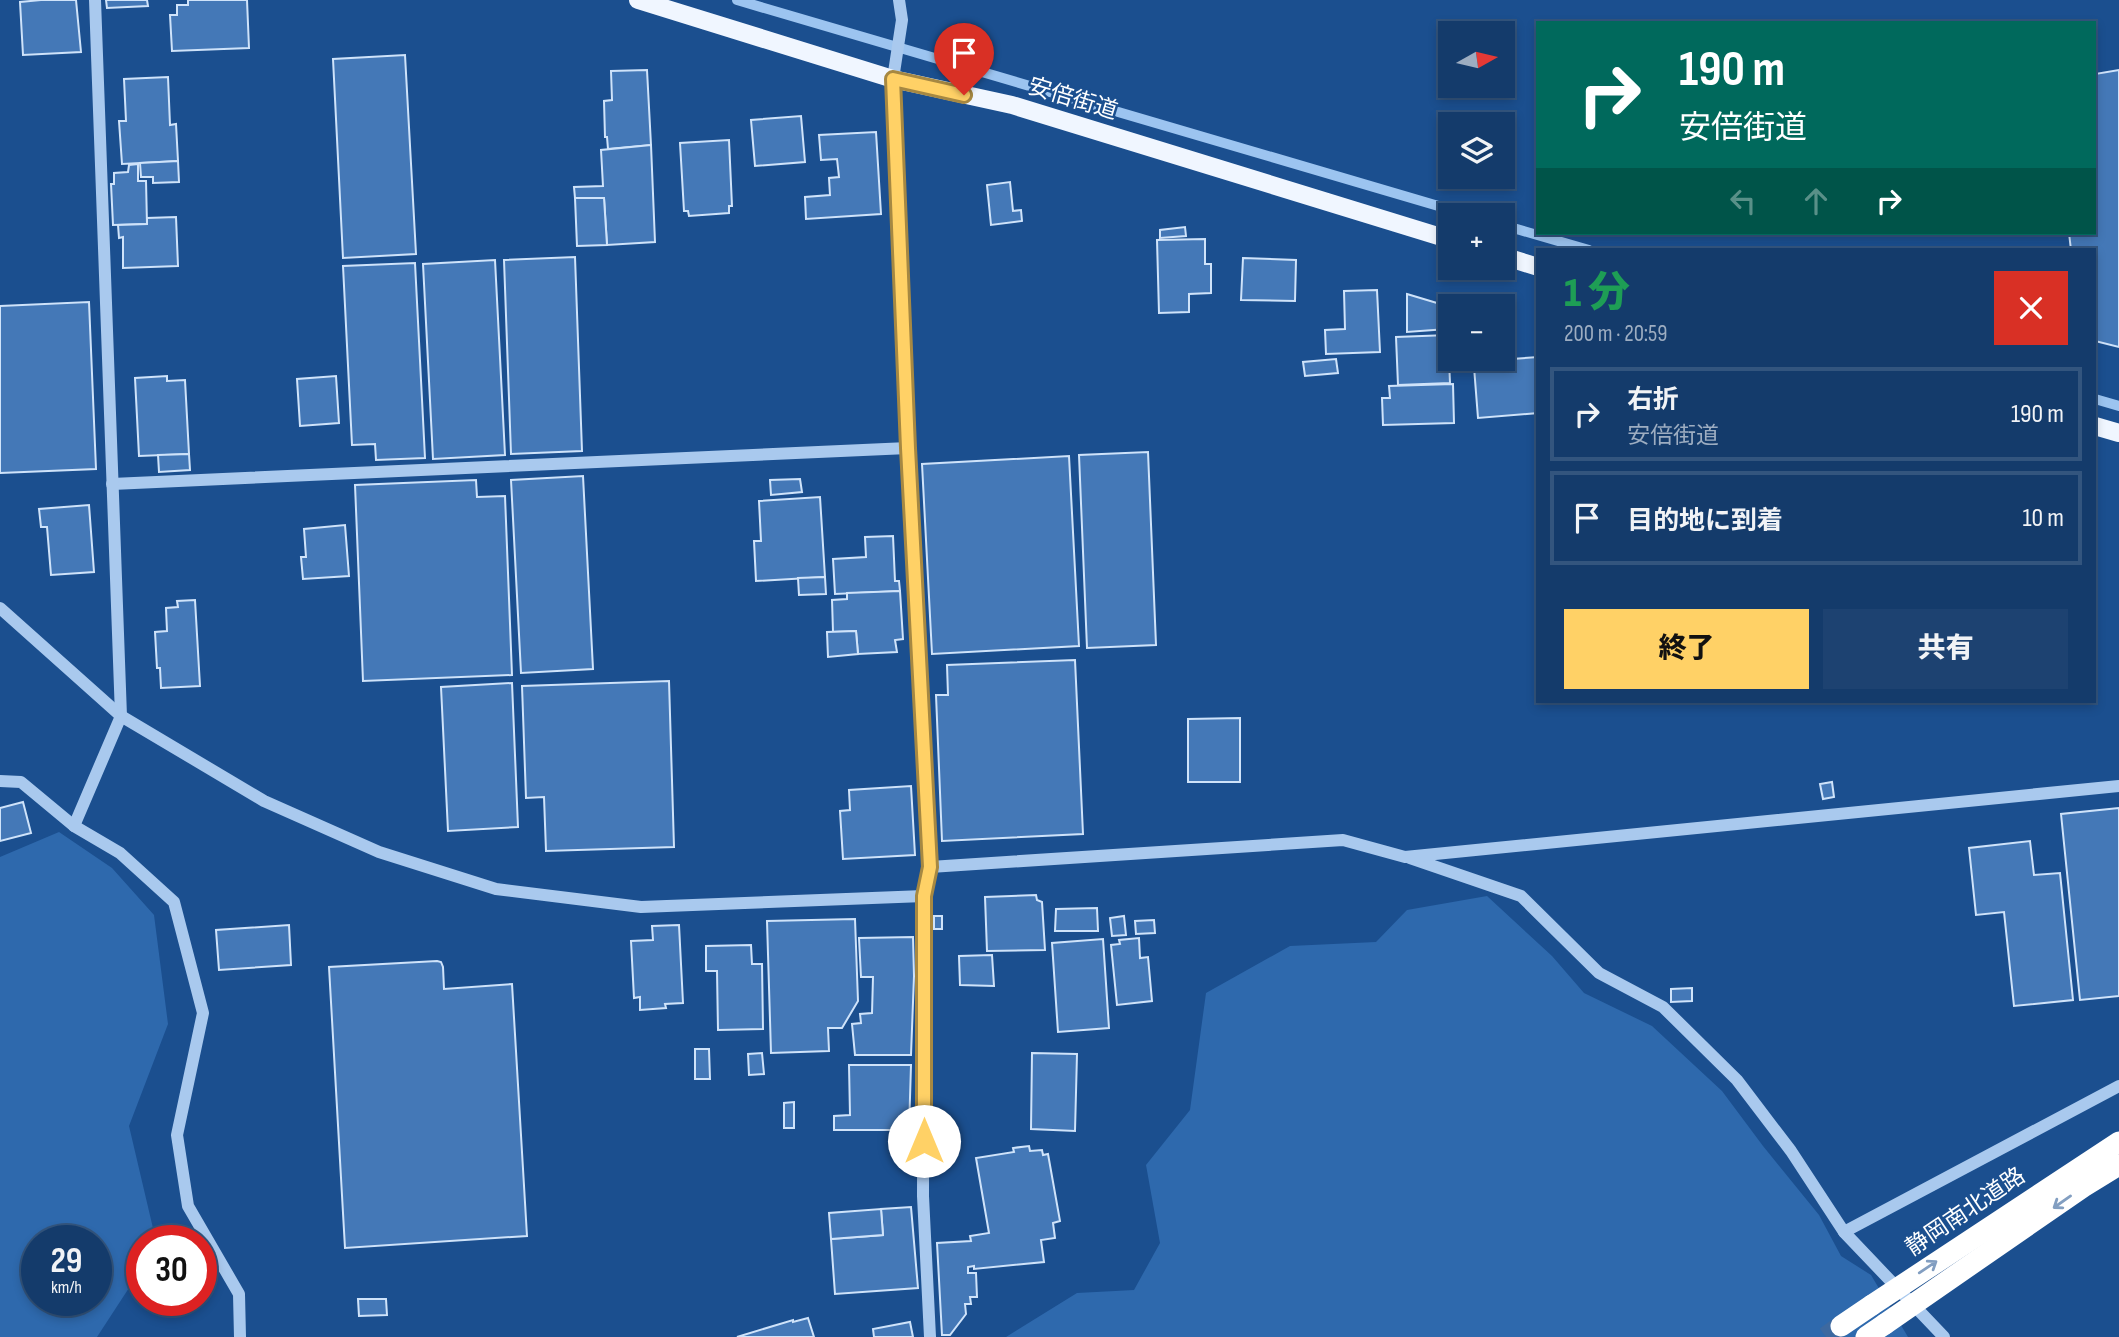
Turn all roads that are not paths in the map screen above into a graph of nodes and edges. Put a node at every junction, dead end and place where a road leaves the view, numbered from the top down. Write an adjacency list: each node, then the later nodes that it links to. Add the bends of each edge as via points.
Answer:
1 (95, 0): 11 (street)
2 (638, 0): 4 (main road, 安倍街道)
3 (899, 0): 4 (street, via 902,20)
4 (893, 79): 5 (main road, 安倍街道, via 1012,105); 10 (street)
5 (1438, 236)
6 (1515, 260): 7 (main road)
7 (1536, 266)
8 (2096, 426): 9 (main road)
9 (2119, 433)
10 (908, 448): 11 (street); 18 (street)
11 (112, 484): 13 (street)
12 (0, 608): 13 (street)
13 (121, 716): 16 (street); 19 (street, via 264,801 379,852 496,889 641,908)
14 (0, 780): 16 (street, via 21,782)
15 (2119, 786): 17 (street)
16 (74, 826): 25 (street, via 120,853 174,902 203,1013 177,1135 188,1206 239,1294)
17 (1405, 857): 18 (street, via 1343,840); 23 (street, via 1521,896 1598,973 1663,1007 1737,1080)
18 (930, 867): 19 (street)
19 (924, 896): 26 (street, via 923,1196)
20 (2119, 1087): 23 (street)
21 (2119, 1142): 24 (highway, 静岡南北道路, one-way to 21, bridge)
22 (2119, 1165): 27 (highway, 静岡南北道路, one-way to 27, bridge)
23 (1844, 1232): 28 (street)
24 (1841, 1326)
25 (240, 1337)
26 (930, 1337)
27 (1866, 1337)
28 (1944, 1337)

